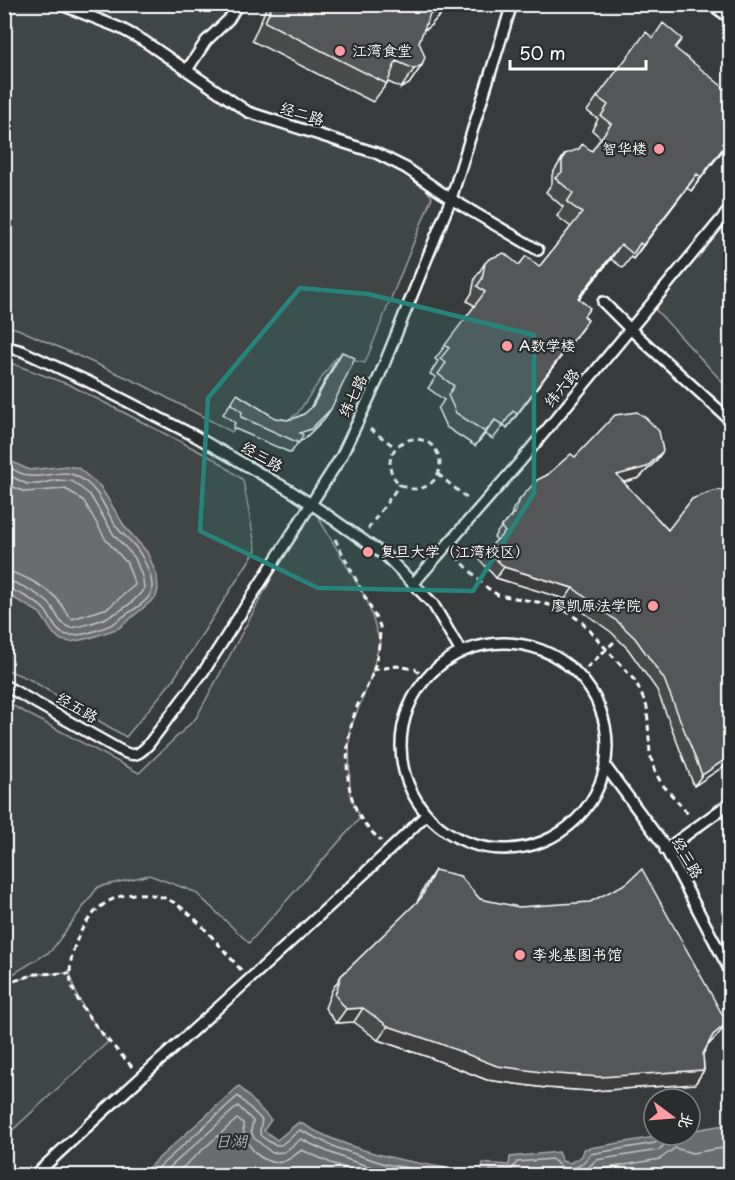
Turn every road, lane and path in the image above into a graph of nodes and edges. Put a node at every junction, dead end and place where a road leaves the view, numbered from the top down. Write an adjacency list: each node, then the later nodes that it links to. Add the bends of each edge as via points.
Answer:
1 (59, 4): 6 (lane, 经二路, via 120,28)
2 (238, 4): 6 (lane)
3 (512, 4): 7 (lane, 纬七路)
4 (711, 4): 5 (lane)
5 (730, 18)
6 (187, 70): 7 (lane, 经二路, via 248,112 376,153)
7 (451, 199): 9 (lane, 经二路); 14 (lane, 纬七路, via 380,377)
8 (730, 209): 11 (lane, 纬六路)
9 (537, 250)
10 (603, 302): 11 (lane)
11 (630, 329): 13 (lane); 19 (lane, 纬六路)
12 (4, 346): 18 (lane, 经三路, via 87,381 182,430)
13 (730, 420)
14 (358, 421): 15 (path); 18 (lane, 纬七路)
15 (395, 447): 16 (path, via 414,438 430,444 439,458); 17 (path, via 390,471)
16 (438, 474): 17 (path, via 429,485 417,489); 19 (path)
17 (400, 484): 20 (path)
18 (316, 508): 20 (lane, 经三路); 26 (path, via 380,626); 30 (lane, 纬七路, via 206,668 148,745)
19 (479, 509): 21 (lane, 纬六路)
20 (361, 539): 22 (lane, 经三路, via 387,557)
21 (446, 547): 22 (lane, 纬六路); 24 (path, via 498,595 566,611 582,622)
22 (414, 584): 25 (lane, 经三路, via 433,604)
23 (614, 642): 24 (path)
24 (605, 650): 27 (path); 34 (path, via 636,682 646,707 655,772)
25 (461, 652): 27 (lane, via 498,643 530,646 550,653); 28 (lane)
26 (373, 670): 28 (path, via 396,666 415,669); 35 (path, via 349,732 350,794 360,818)
27 (579, 675): 31 (lane, via 592,690 604,719)
28 (426, 679): 33 (lane, via 404,722 401,751 407,781)
29 (4, 685): 30 (lane, 经五路)
30 (135, 756)
31 (606, 767): 33 (lane, via 582,815 559,834 528,847 501,850 473,845 446,832); 36 (lane, 经三路)
32 (730, 803): 34 (lane)
33 (426, 815): 35 (lane)
34 (699, 826): 36 (lane)
35 (390, 850): 39 (lane)
36 (665, 850): 37 (lane, 经三路)
37 (730, 971)
38 (70, 973): 39 (path, via 80,932 100,908 121,896 149,895 168,899 187,912); 40 (path, via 36,974); 41 (path, via 73,987 90,1017)
39 (250, 980): 41 (lane)
40 (4, 984)
41 (140, 1077): 42 (lane)
42 (34, 1176)

